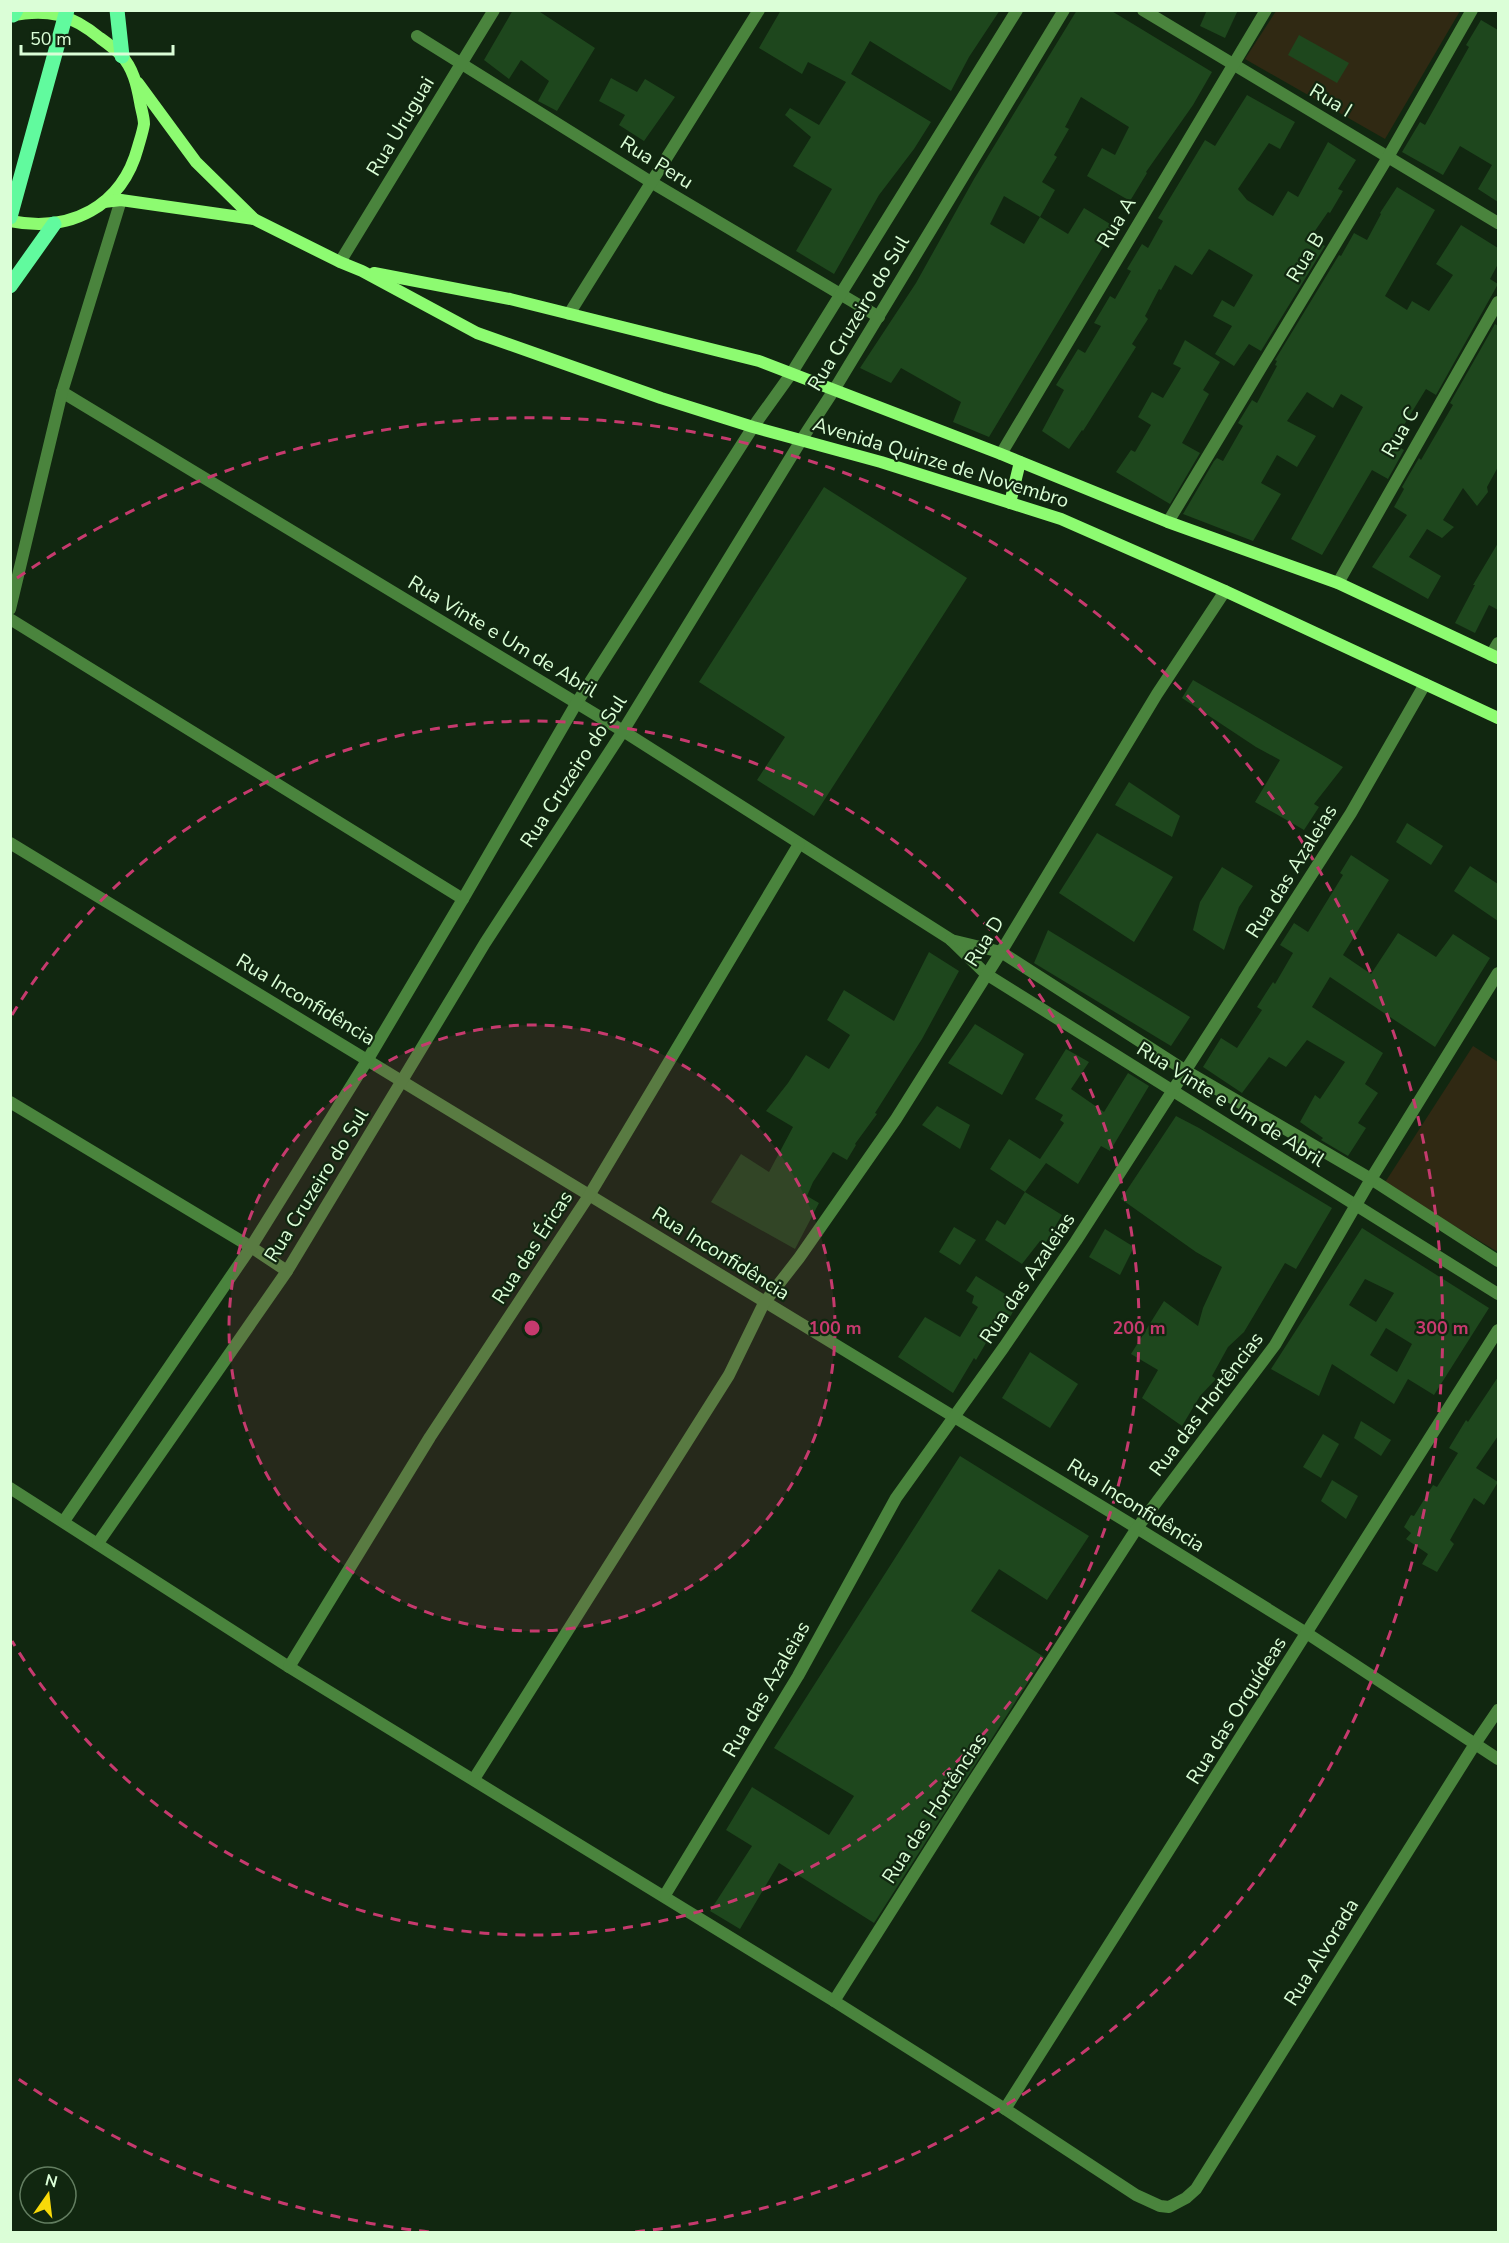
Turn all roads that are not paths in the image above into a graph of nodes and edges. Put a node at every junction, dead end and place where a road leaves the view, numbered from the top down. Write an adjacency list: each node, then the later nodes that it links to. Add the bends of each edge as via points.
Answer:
1 (117, 10): 12 (main road)
2 (494, 10): 13 (street, Rua Uruguai)
3 (759, 10): 17 (street)
4 (1017, 10): 27 (street, Rua Cruzeiro do Sul)
5 (1064, 10): 30 (street, Rua Cruzeiro do Sul)
6 (1143, 10): 14 (street, Rua I)
7 (1266, 10): 14 (street, Rua A)
8 (1472, 10): 16 (street, Rua B)
9 (66, 13): 10 (main road); 12 (main road); 20 (main road)
10 (13, 14)
11 (417, 36): 13 (street, Rua Peru)
12 (122, 56): 15 (main road)
13 (462, 63): 17 (street, Rua Peru); 24 (street, Rua Uruguai)
14 (1233, 64): 16 (street, Rua I); 36 (street, Rua A)
15 (136, 80): 19 (main road, via 144,124 133,167); 21 (main road, Avenida Quinze de Novembro, via 196,162)
16 (1388, 157): 22 (street, Rua I); 39 (street, Rua B)
17 (651, 182): 27 (street, Rua Peru); 29 (street)
18 (121, 200): 19 (main road, Avenida Quinze de Novembro); 21 (main road, Avenida Quinze de Novembro); 33 (street)
19 (104, 202): 23 (main road, via 81,216)
20 (10, 219): 23 (main road, via 32,225)
21 (254, 219): 24 (main road, Avenida Quinze de Novembro)
22 (1498, 223)
23 (54, 224): 26 (main road)
24 (340, 262): 25 (main road, Avenida Quinze de Novembro)
25 (362, 271): 29 (main road, Avenida Quinze de Novembro); 34 (main road, Avenida Quinze de Novembro, via 477,333)
26 (10, 286)
27 (840, 294): 30 (street, Rua Peru); 31 (street, Rua Cruzeiro do Sul)
28 (1498, 302): 40 (street, Rua C)
29 (569, 314): 31 (main road, Avenida Quinze de Novembro, via 759,362)
30 (879, 316): 32 (street, Rua Cruzeiro do Sul)
31 (791, 374): 32 (main road, Avenida Quinze de Novembro); 34 (street, Rua Cruzeiro do Sul)
32 (834, 390): 35 (street, Rua Cruzeiro do Sul); 36 (main road, Avenida Quinze de Novembro)
33 (62, 392): 42 (street); 47 (street, Rua Vinte e Um de Abril)
34 (753, 427): 35 (main road, Avenida Quinze de Novembro); 47 (street, Rua Cruzeiro do Sul)
35 (802, 439): 38 (main road, Avenida Quinze de Novembro); 49 (street, Rua Cruzeiro do Sul)
36 (1000, 454): 37 (main road, Avenida Quinze de Novembro)
37 (1020, 462): 38 (main road); 39 (main road, Avenida Quinze de Novembro)
38 (1010, 503): 41 (main road, Avenida Quinze de Novembro, via 1061,519)
39 (1168, 522): 40 (main road, Avenida Quinze de Novembro)
40 (1338, 583): 45 (main road, Avenida Quinze de Novembro)
41 (1225, 591): 46 (main road, Avenida Quinze de Novembro); 54 (street, Rua D, via 1157,694)
42 (10, 609)
43 (10, 619): 52 (street)
44 (1498, 643): 45 (street)
45 (1495, 656)
46 (1425, 684): 48 (main road, Avenida Quinze de Novembro); 58 (street, Rua das Azaleias, via 1351,813)
47 (576, 704): 49 (street, Rua Vinte e Um de Abril); 52 (street, Rua Cruzeiro do Sul)
48 (1498, 718)
49 (623, 731): 51 (street, Rua Vinte e Um de Abril); 59 (street, Rua Cruzeiro do Sul, via 485,943)
50 (10, 843): 57 (street, Rua Inconfidência)
51 (800, 844): 53 (street, Rua Vinte e Um de Abril); 63 (street, Rua das Éricas)
52 (463, 899): 57 (street, Rua Cruzeiro do Sul)
53 (950, 939): 54 (street, Rua Vinte e Um de Abril); 56 (street, Rua Vinte e Um de Abril)
54 (1000, 952): 56 (street, Rua D); 58 (street, Rua Vinte e Um de Abril)
55 (1498, 973): 62 (street, Rua das Hortências)
56 (986, 974): 60 (street, Rua Vinte e Um de Abril); 69 (street, Rua D, via 896,1119)
57 (368, 1059): 59 (street, Rua Inconfidência); 65 (street, Rua Cruzeiro do Sul)
58 (1186, 1071): 60 (street, Rua das Azaleias); 62 (street, Rua Vinte e Um de Abril)
59 (402, 1081): 63 (street, Rua Inconfidência); 67 (street, Rua Cruzeiro do Sul)
60 (1173, 1091): 64 (street, Rua Vinte e Um de Abril); 71 (street, Rua das Azaleias, via 1076,1241)
61 (10, 1102): 65 (street)
62 (1371, 1179): 64 (street, Rua das Hortências); 66 (street, Rua Vinte e Um de Abril)
63 (590, 1194): 69 (street, Rua Inconfidência); 77 (street, Rua das Éricas, via 430,1437)
64 (1356, 1206): 68 (street, Rua Vinte e Um de Abril); 74 (street, Rua das Hortências, via 1275,1346)
65 (251, 1247): 67 (street); 73 (street, Rua Cruzeiro do Sul)
66 (1498, 1261)
67 (287, 1271): 75 (street, Rua Cruzeiro do Sul)
68 (1498, 1294)
69 (764, 1302): 71 (street, Rua Inconfidência); 81 (street, Rua D, via 729,1375)
70 (1498, 1330): 76 (street, Rua das Orquídeas)
71 (954, 1416): 74 (street, Rua Inconfidência); 82 (street, Rua das Azaleias, via 896,1498 798,1676)
72 (10, 1488): 73 (street)
73 (64, 1521): 75 (street)
74 (1137, 1528): 76 (street, Rua Inconfidência); 83 (street, Rua das Hortências)
75 (98, 1543): 77 (street)
76 (1308, 1634): 79 (street, Rua Inconfidência); 84 (street, Rua das Orquídeas)
77 (289, 1667): 81 (street)
78 (1498, 1710): 79 (street, Rua Alvorada)
79 (1475, 1744): 80 (street, Rua Inconfidência); 84 (street, Rua Alvorada, via 1196,2189 1186,2198 1169,2206 1150,2203)
80 (1498, 1760)
81 (474, 1779): 82 (street)
82 (665, 1895): 83 (street)
83 (834, 2001): 84 (street)
84 (1005, 2109)

